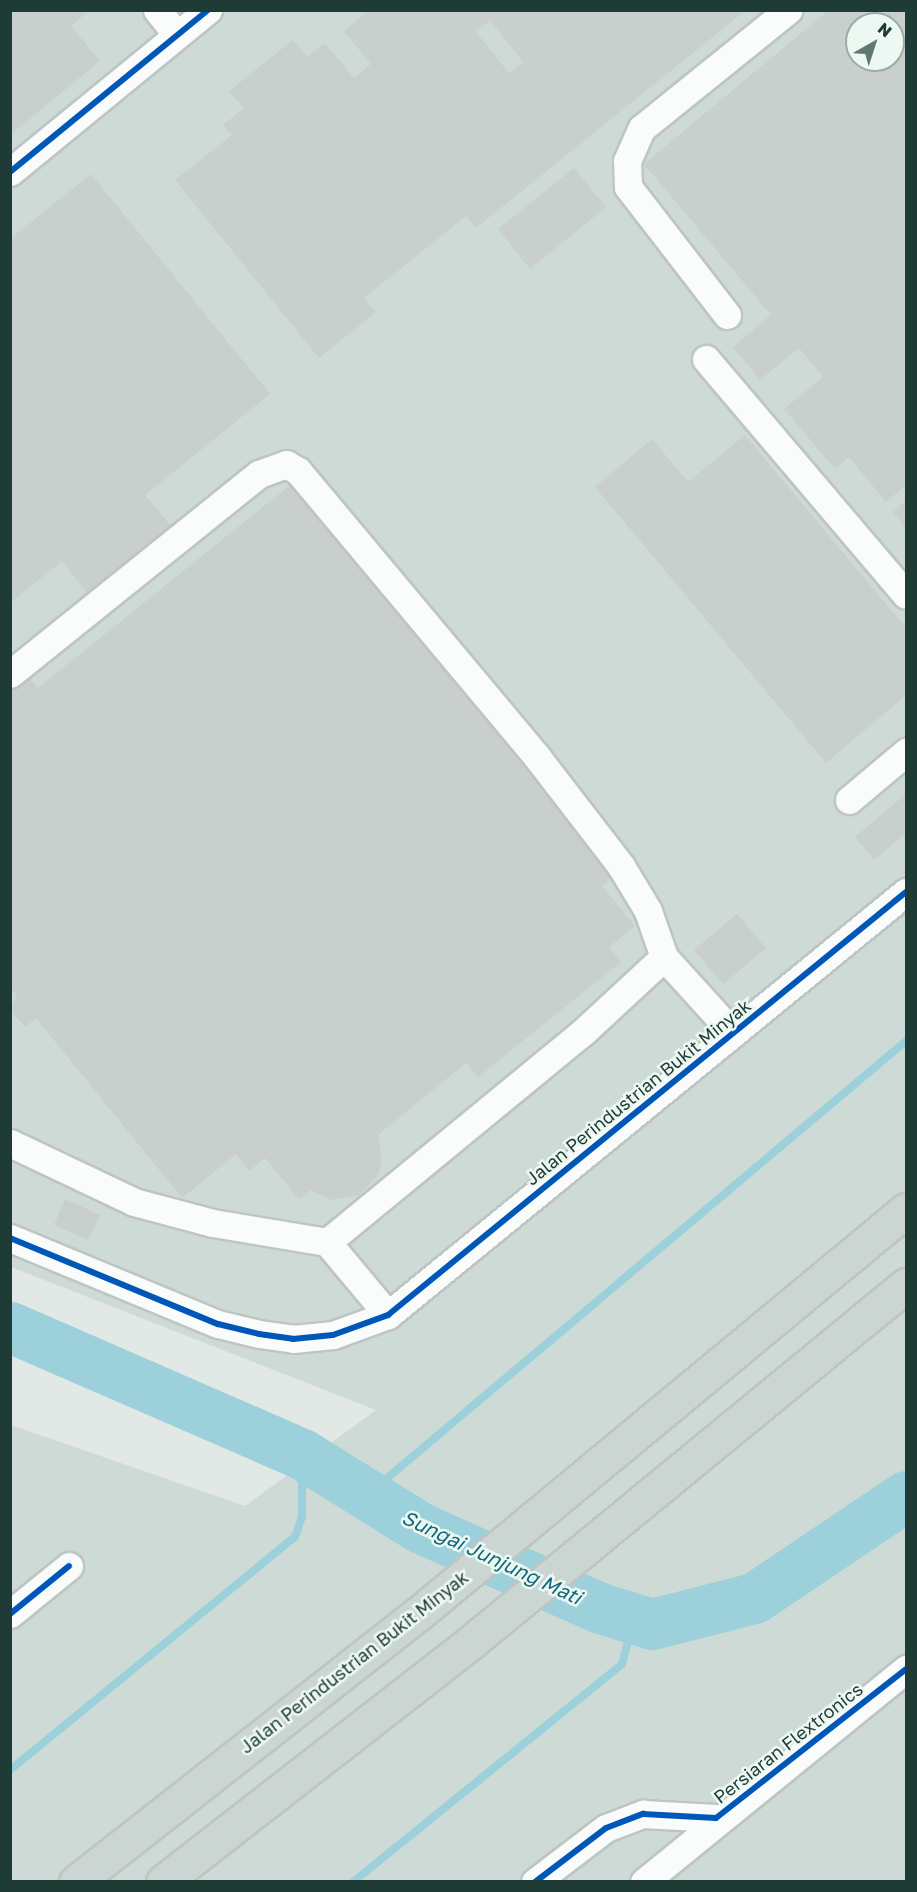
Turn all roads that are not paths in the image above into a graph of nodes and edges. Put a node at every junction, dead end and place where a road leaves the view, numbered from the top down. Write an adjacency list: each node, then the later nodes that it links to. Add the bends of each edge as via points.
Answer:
1 (157, 10): 4 (street)
2 (208, 10): 4 (street)
3 (788, 10): 6 (street, via 642,128 627,160 628,188)
4 (177, 35): 5 (street)
5 (10, 172)
6 (727, 315)
7 (706, 359): 8 (street)
8 (906, 595)
9 (10, 674): 13 (street, via 259,474 286,464 298,471 410,605 621,866 648,911)
10 (906, 752): 11 (street)
11 (849, 800)
12 (906, 892): 14 (street, Jalan Perindustrian Bukit Minyak)
13 (664, 957): 14 (street); 18 (street, via 583,1032)
14 (734, 1033): 20 (street, Jalan Perindustrian Bukit Minyak)
15 (10, 1143): 18 (street, via 134,1202 213,1223)
16 (906, 1210): 25 (main road, Jalan Perindustrian Bukit Minyak, via 418,1614)
17 (10, 1238): 20 (street, Jalan Perindustrian Bukit Minyak, via 218,1324 259,1334 293,1339 333,1335)
18 (327, 1242): 20 (street)
19 (906, 1285): 26 (main road, via 470,1642)
20 (388, 1315)
21 (69, 1566): 22 (street)
22 (10, 1614)
23 (906, 1669): 24 (street, Persiaran Flextronics)
24 (716, 1818): 27 (street, via 643,1814 606,1828); 28 (street, Persiaran Flextronics)
25 (76, 1881)
26 (164, 1881)
27 (536, 1881)
28 (644, 1881)

